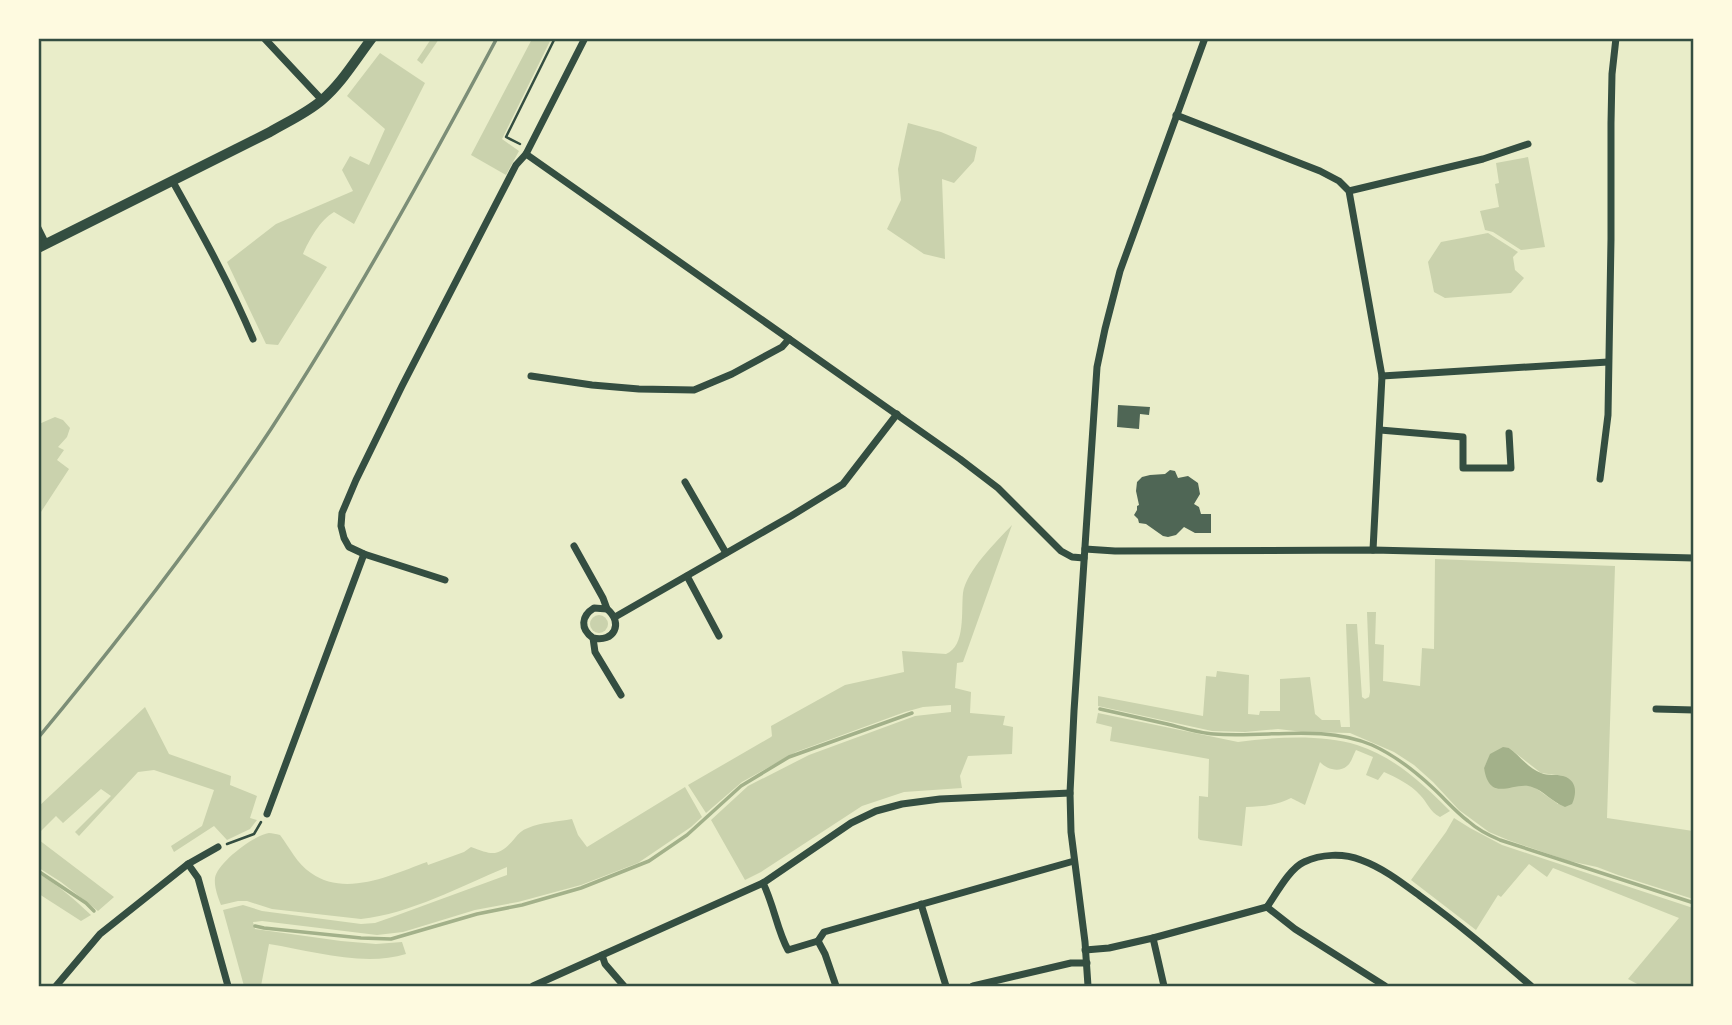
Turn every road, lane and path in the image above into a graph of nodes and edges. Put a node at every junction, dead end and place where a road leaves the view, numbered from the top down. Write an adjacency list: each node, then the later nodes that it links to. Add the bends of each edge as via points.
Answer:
1 (264, 38): 7 (street)
2 (372, 38): 7 (street)
3 (555, 38): 10 (path, via 506,137)
4 (585, 38): 10 (street)
5 (1205, 38): 8 (street)
6 (1616, 38): 17 (street)
7 (322, 100): 11 (street)
8 (1176, 115): 12 (street, via 1320,171); 28 (street, via 1120,271 1097,367)
9 (1528, 144): 12 (street)
10 (527, 151): 16 (street); 29 (street, via 420,351 342,513 344,538 349,547)
11 (173, 182): 14 (street); 15 (street, via 215,255)
12 (1349, 191): 19 (street)
13 (38, 228): 14 (street)
14 (42, 246)
15 (253, 339)
16 (789, 339): 18 (street, via 732,374 694,390 592,385); 20 (street)
17 (1608, 362): 19 (street); 23 (street, via 1608,415)
18 (531, 376)
19 (1381, 376): 21 (street)
20 (897, 414): 27 (street, via 843,484); 28 (street, via 998,488 1062,551 1072,557)
21 (1380, 430): 22 (street, via 1463,436 1463,468 1511,468); 26 (street)
22 (1509, 433)
23 (1600, 479)
24 (685, 482): 27 (street)
25 (574, 546): 33 (street)
26 (1373, 551): 28 (street); 30 (street)
27 (726, 553): 31 (street)
28 (1085, 553): 40 (street)
29 (364, 554): 32 (street); 41 (street)
30 (1693, 558)
31 (687, 576): 34 (street); 35 (street)
32 (445, 580)
33 (607, 609): 34 (street); 36 (street, via 594,608 585,616 584,629)
34 (615, 617): 36 (street, via 611,635)
35 (719, 636)
36 (593, 638): 37 (street)
37 (621, 695)
38 (1656, 709): 39 (street)
39 (1693, 710)
40 (1070, 793): 43 (street); 45 (street, via 940,799 876,811)
41 (267, 814): 42 (path, via 254,834)
42 (218, 847): 44 (street)
43 (1074, 861): 46 (street); 50 (street)
44 (188, 864): 53 (street, via 100,934); 54 (street, via 198,878)
45 (763, 883): 49 (street, via 788,950); 51 (street)
46 (921, 904): 49 (street, via 824,932); 58 (street)
47 (1267, 907): 48 (street); 62 (street); 63 (street, via 1300,863 1320,856 1358,858 1383,869 1455,921)
48 (1153, 938): 50 (street); 61 (street)
49 (818, 941): 57 (street)
50 (1086, 950): 52 (street)
51 (602, 955): 55 (street); 56 (street)
52 (1087, 963): 59 (street); 60 (street)
53 (56, 986)
54 (228, 986)
55 (533, 986)
56 (624, 986)
57 (836, 986)
58 (946, 986)
59 (973, 986)
60 (1088, 986)
61 (1164, 986)
62 (1385, 986)
63 (1531, 986)

